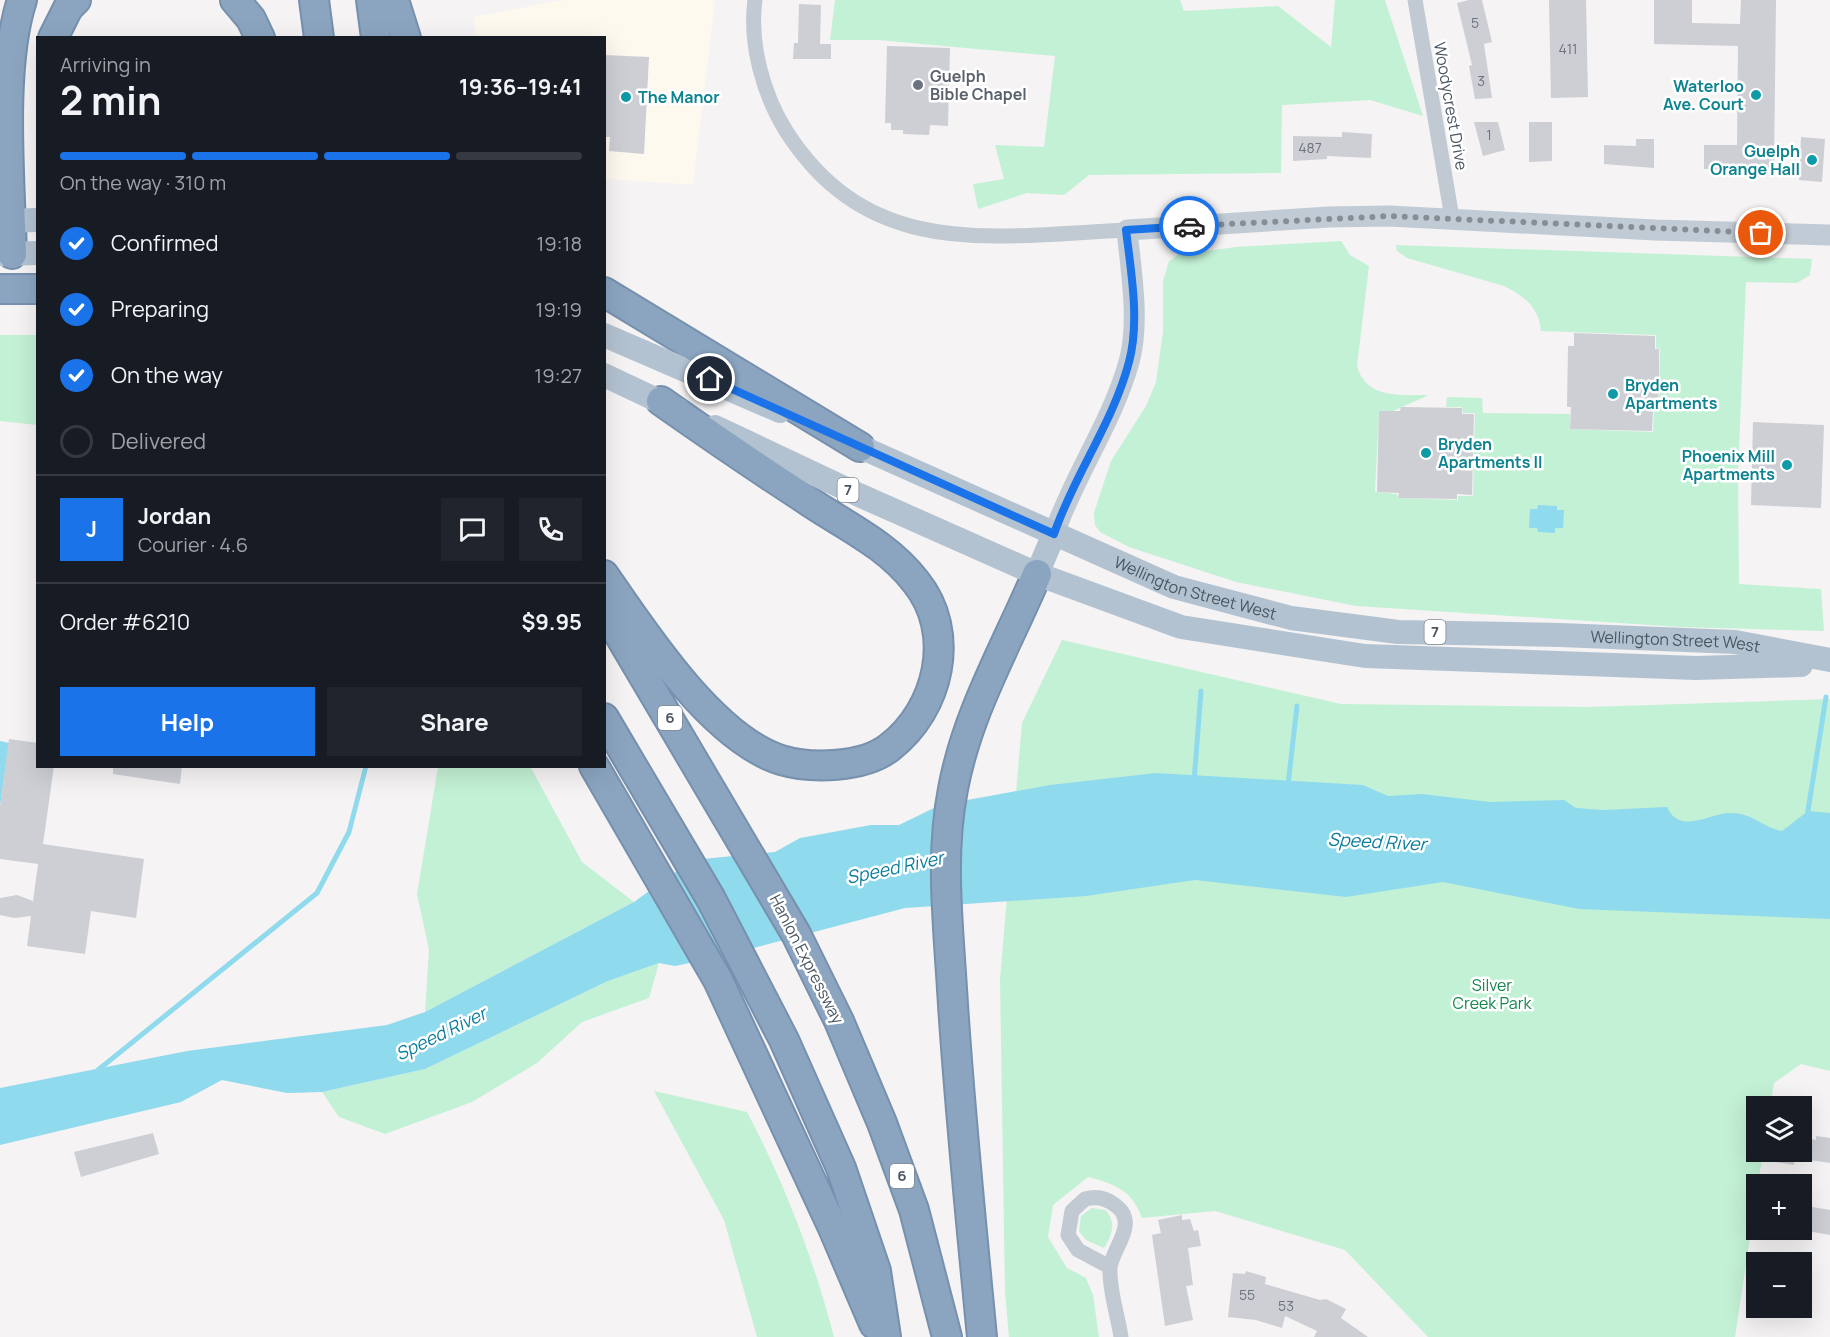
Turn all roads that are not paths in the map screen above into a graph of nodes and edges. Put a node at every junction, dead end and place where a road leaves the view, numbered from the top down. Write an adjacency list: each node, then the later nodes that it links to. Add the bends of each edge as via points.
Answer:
1 (22, 0): 15 (highway, via 5,55)
2 (76, 0): 9 (highway)
3 (235, 0): 10 (highway)
4 (314, 0): 11 (highway)
5 (371, 0): 12 (highway)
6 (394, 0): 13 (highway)
7 (755, 0): 16 (street, via 760,64 776,113 813,167 857,202 904,225 956,236)
8 (1415, 0): 14 (street, Woodycrest Drive)
9 (54, 36)
10 (259, 36)
11 (319, 36)
12 (376, 36)
13 (405, 36)
14 (1452, 218): 16 (street, via 1329,217); 17 (street)
15 (16, 220): 18 (highway)
16 (1126, 230): 26 (street, via 1133,336 1129,361)
17 (1830, 235)
18 (17, 253)
19 (0, 289): 20 (highway)
20 (36, 290)
21 (606, 293): 25 (highway)
22 (606, 336): 25 (main road, Wellington Street West)
23 (606, 376): 24 (main road, Wellington Street West / 7)
24 (661, 401): 27 (main road, Wellington Street West / 7); 28 (highway, via 886,550 917,583 933,615 940,651 933,686 918,720 889,749 849,764 814,766 780,760 750,745 721,722 652,642)
25 (861, 447): 26 (main road, Wellington Street West / 7)
26 (1054, 534): 27 (main road); 30 (main road, Wellington Street West / 7, via 1174,587 1291,618 1398,632 1735,642)
27 (1037, 574): 30 (main road, Wellington Street West / 7, via 1181,627 1365,656 1696,668); 37 (highway, via 984,687 952,789 946,842 946,912 958,1093)
28 (606, 578)
29 (606, 612): 36 (highway, Hanlon Expressway / 6, via 796,934 839,1022 914,1210)
30 (1830, 662)
31 (606, 721): 35 (highway, via 742,954 784,1040 841,1168 876,1270)
32 (595, 768): 34 (highway, via 718,980)
33 (1110, 1267): 33 (street, via 1078,1250 1068,1235 1072,1211 1085,1199 1106,1199 1123,1214 1123,1236); 38 (street)
34 (879, 1337)
35 (886, 1337)
36 (947, 1337)
37 (982, 1337)
38 (1121, 1337)

